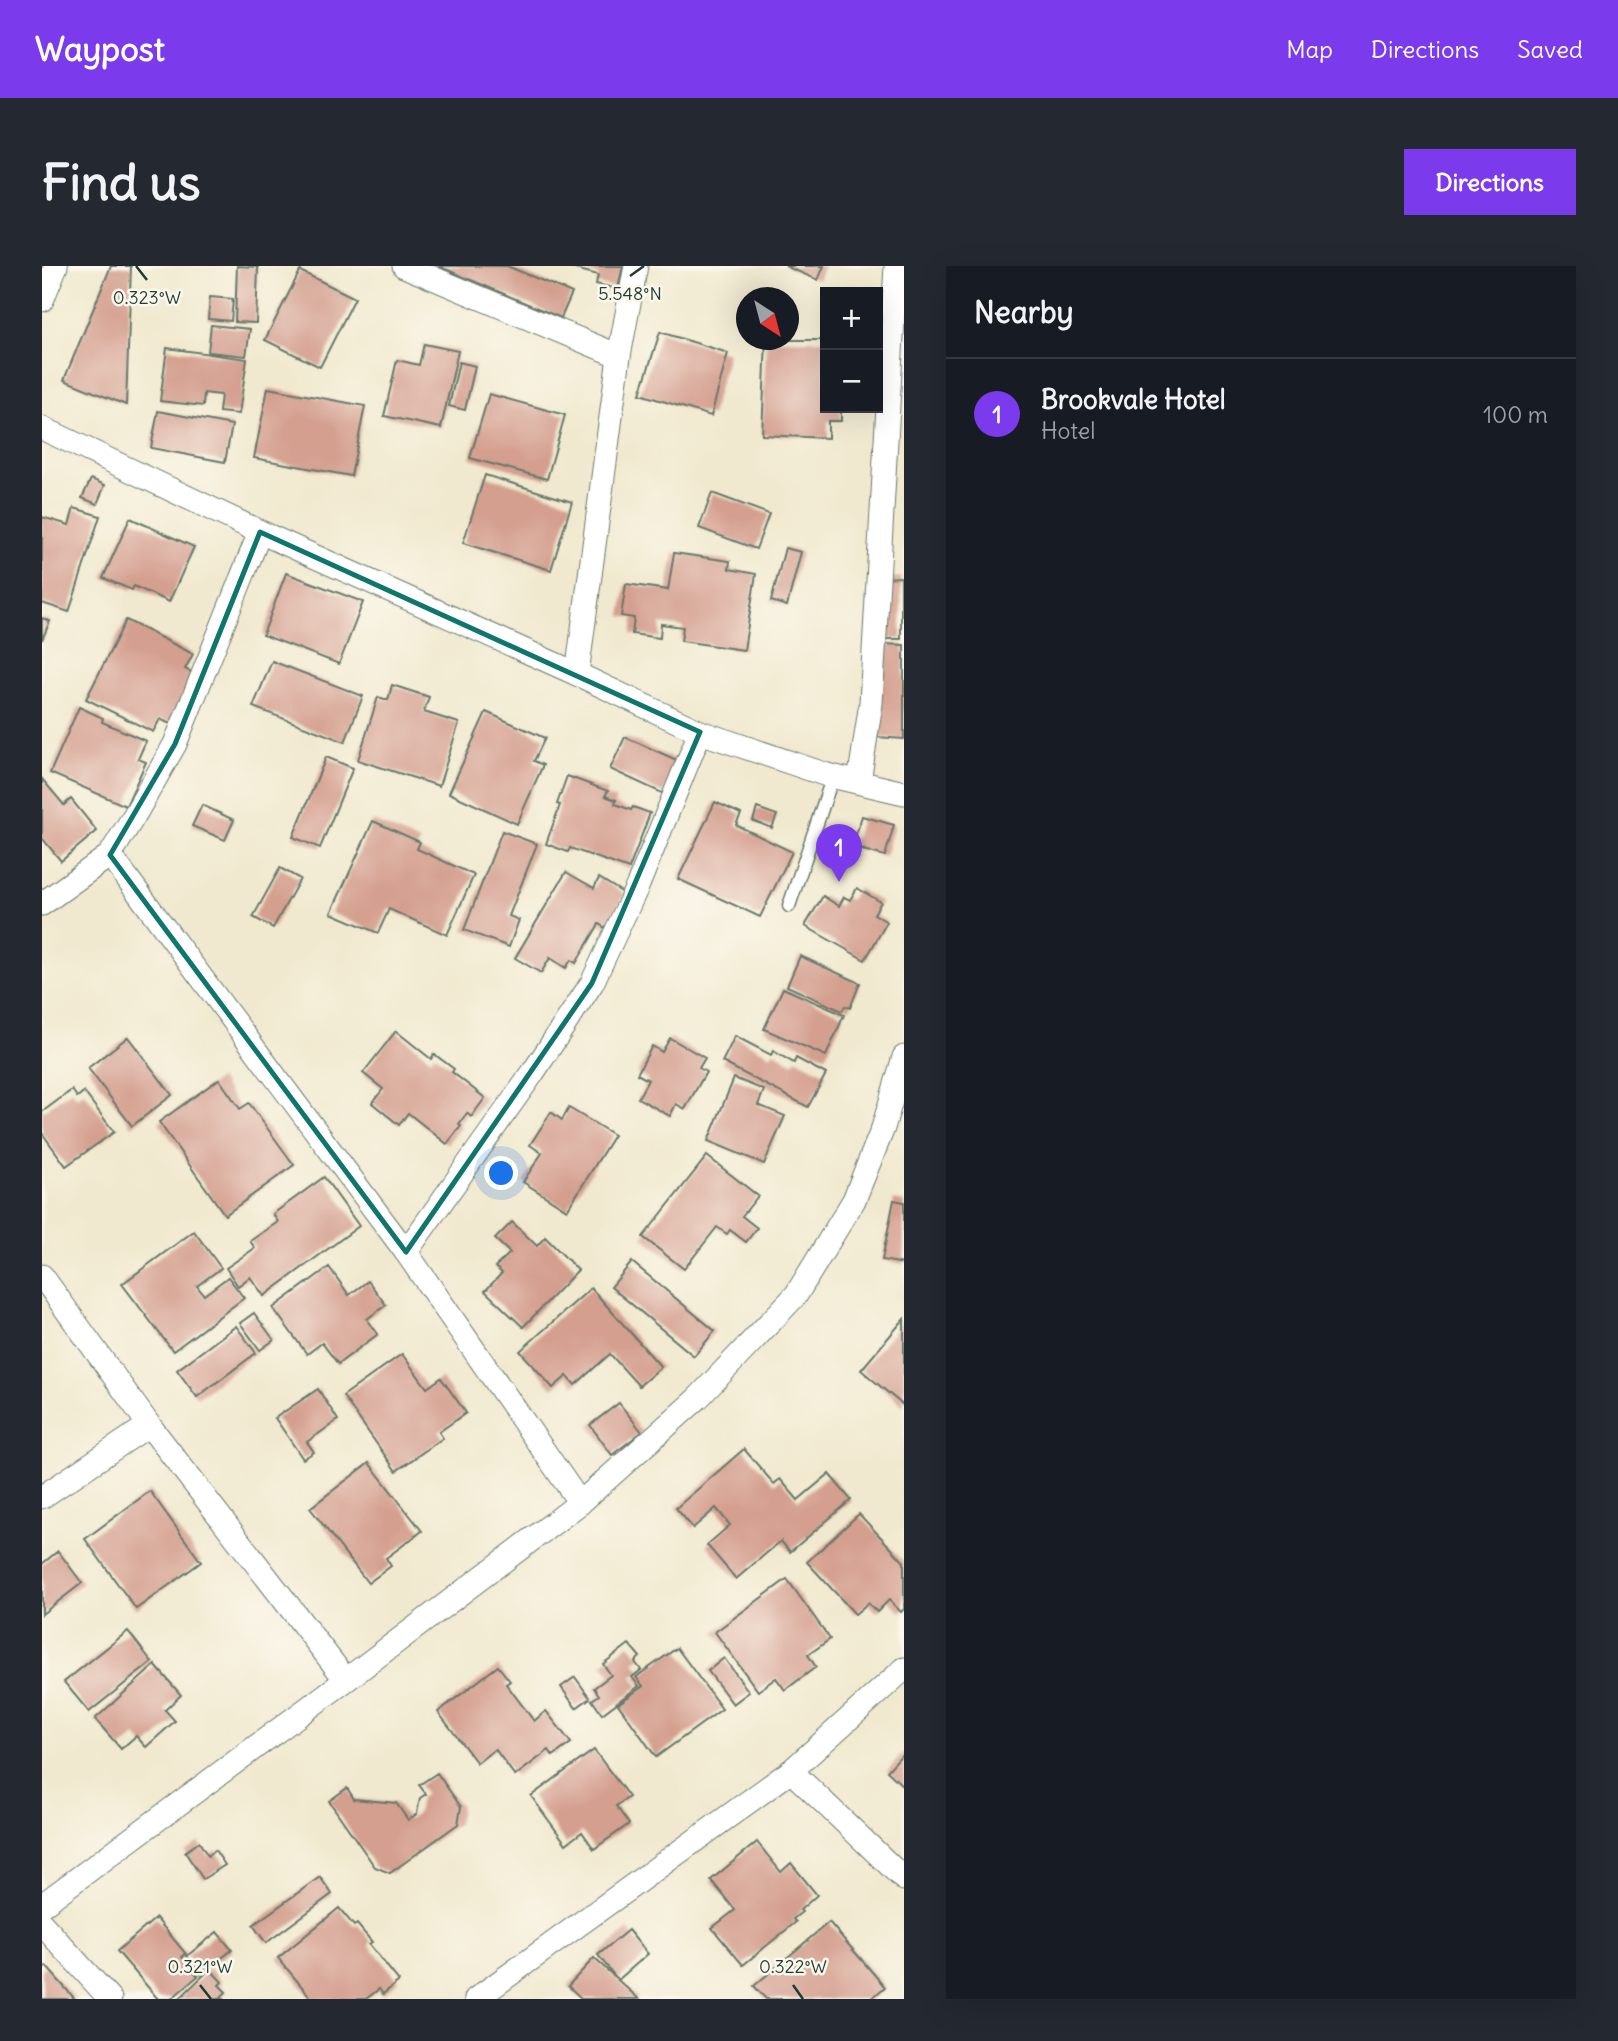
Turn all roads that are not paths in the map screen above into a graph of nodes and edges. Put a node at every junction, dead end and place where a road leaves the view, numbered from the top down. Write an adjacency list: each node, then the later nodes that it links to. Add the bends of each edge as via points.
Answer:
1 (56, 266): 5 (street)
2 (404, 266): 6 (street)
3 (636, 266): 6 (street)
4 (896, 266): 12 (street, via 871,703)
5 (42, 300)
6 (620, 356): 9 (street)
7 (42, 428): 8 (street)
8 (260, 532): 9 (street); 14 (street, via 175,744)
9 (577, 674): 10 (street)
10 (700, 732): 11 (street); 19 (street, via 638,885 592,982 533,1074)
11 (833, 776): 12 (street); 16 (lane)
12 (859, 782): 13 (street)
13 (904, 793)
14 (110, 855): 15 (street); 19 (street)
15 (42, 904)
16 (789, 906)
17 (904, 1057): 18 (street)
18 (893, 1129): 23 (street, via 796,1295 698,1398)
19 (406, 1252): 23 (street)
20 (42, 1276): 21 (street)
21 (149, 1425): 22 (street); 25 (street)
22 (42, 1497)
23 (580, 1503): 25 (street)
24 (904, 1670): 26 (street)
25 (346, 1680): 28 (street)
26 (791, 1771): 27 (street); 31 (street)
27 (904, 1879)
28 (42, 1905)
29 (42, 1924): 30 (street)
30 (110, 1999)
31 (476, 1999)

